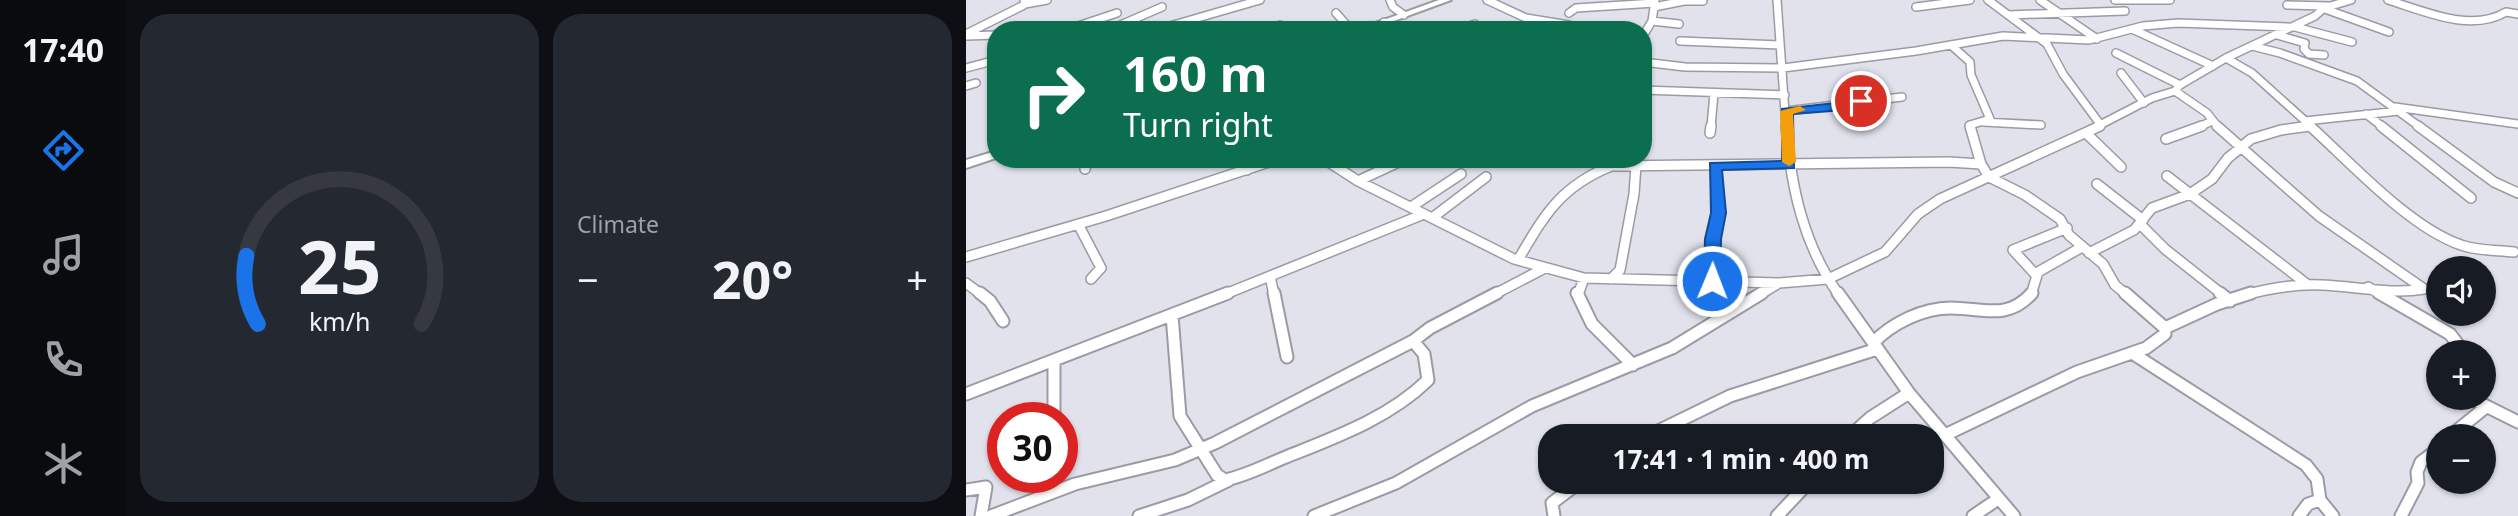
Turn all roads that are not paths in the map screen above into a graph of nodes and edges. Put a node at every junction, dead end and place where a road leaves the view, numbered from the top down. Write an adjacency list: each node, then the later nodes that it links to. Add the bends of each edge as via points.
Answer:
1 (1047, 0): 15 (street)
2 (1260, 0): 32 (street)
3 (1390, 0): 27 (street)
4 (1447, 0): 27 (street)
5 (1487, 0): 35 (street, via 1526,18)
6 (1777, 0): 50 (street)
7 (1970, 0): 19 (street)
8 (1988, 0): 28 (street)
9 (2040, 0): 22 (street)
10 (2115, 0): 11 (street)
11 (2170, 0)
12 (2351, 0): 20 (street)
13 (2388, 0): 26 (street, via 2476,22 2506,12)
14 (1703, 1): 16 (street)
15 (1024, 2): 29 (street)
16 (1655, 3): 25 (street, via 1573,8); 36 (street)
17 (2287, 5): 20 (street)
18 (1162, 7): 31 (street)
19 (1916, 7)
20 (2328, 7): 39 (street); 41 (street)
21 (2125, 11): 22 (street)
22 (2059, 12): 28 (street); 46 (street)
23 (1117, 13): 30 (street)
24 (1336, 13): 33 (street)
25 (1569, 13)
26 (2518, 14)
27 (1404, 15): 34 (street)
28 (2008, 15): 45 (street)
29 (991, 21)
30 (1093, 21)
31 (1133, 21)
32 (1187, 21)
33 (1343, 21)
34 (1387, 21)
35 (1544, 21)
36 (1652, 21): 38 (street)
37 (987, 23): 42 (street)
38 (1679, 24)
39 (2293, 27): 40 (street, via 2198,23); 44 (street); 49 (street)
40 (2131, 29): 46 (street); 58 (street)
41 (2389, 32)
42 (966, 35): 43 (street)
43 (987, 35)
44 (2277, 35): 52 (street); 54 (street, via 2305,43 2309,54)
45 (2038, 38): 48 (street); 51 (street, via 2003,36)
46 (2097, 39): 48 (street)
47 (1680, 41): 50 (street)
48 (2050, 41): 75 (street, via 2063,74)
49 (2352, 42)
50 (1780, 45): 60 (street)
51 (1951, 45): 60 (street); 74 (street, via 1970,62 1970,75 1990,119)
52 (2252, 46): 55 (street); 70 (street, via 2345,76)
53 (2116, 53): 64 (street)
54 (2324, 55)
55 (2226, 58): 58 (street); 76 (street, via 2252,73)
56 (987, 62): 59 (street)
57 (1652, 63): 60 (street)
58 (2213, 66): 64 (street)
59 (966, 68)
60 (1783, 68): 67 (street)
61 (2121, 73): 69 (street)
62 (976, 83): 63 (street)
63 (966, 86)
64 (2178, 88): 69 (street); 73 (street)
65 (1652, 90): 66 (street)
66 (1714, 93): 67 (street); 79 (street)
67 (1785, 95): 71 (street)
68 (1902, 97): 71 (street)
69 (2144, 103): 75 (street)
70 (2397, 109): 72 (street); 77 (street); 102 (street, via 2494,182)
71 (1786, 111): 87 (street)
72 (2366, 114): 76 (street); 104 (street)
73 (2213, 121): 81 (street); 82 (street)
74 (1984, 122): 78 (street); 85 (street, via 1970,125)
75 (2100, 124): 80 (street)
76 (2307, 124): 82 (street); 111 (street, via 2403,210 2436,233 2462,246)
77 (2518, 124)
78 (2041, 125)
79 (1710, 133)
80 (2086, 133): 89 (street); 99 (street)
81 (2166, 139)
82 (2241, 146): 103 (street, via 2212,179); 127 (street, via 2319,216 2424,289)
83 (987, 157): 84 (street)
84 (966, 164)
85 (1981, 164): 87 (street); 99 (street)
86 (1652, 165): 88 (street)
87 (1789, 165): 88 (street); 121 (street, via 1803,227)
88 (1715, 166): 123 (street, via 1718,213)
89 (2121, 167)
90 (1253, 168): 95 (street)
91 (1338, 168): 100 (street)
92 (1386, 168): 100 (street)
93 (1606, 168): 113 (street, via 1562,192)
94 (1636, 168): 115 (street)
95 (1247, 170): 108 (street)
96 (1461, 174): 105 (street)
97 (2167, 176): 103 (street)
98 (1486, 177): 106 (street)
99 (1989, 177): 109 (street, via 2046,209); 121 (street, via 1924,209 1885,252)
100 (1358, 181): 105 (street)
101 (2097, 184): 107 (street)
102 (2518, 193)
103 (2190, 194): 107 (street, via 2152,208); 126 (street)
104 (2471, 198)
105 (1411, 207): 106 (street)
106 (1428, 216): 113 (street); 117 (street)
107 (2141, 222): 110 (street, via 2134,230); 128 (street, via 2165,249)
108 (1078, 224): 112 (street); 119 (street, via 1101,268)
109 (2067, 228): 110 (street); 116 (street, via 2012,250)
110 (2086, 250): 116 (street); 131 (street, via 2103,264 2115,285)
111 (2514, 252)
112 (966, 257)
113 (1518, 260): 114 (street)
114 (1543, 269): 118 (street); 133 (street)
115 (1620, 270): 120 (street); 122 (street)
116 (2035, 274): 134 (street, via 2031,295 2005,311 1992,315 1941,310 1890,327)
117 (1270, 276): 129 (street); 136 (street)
118 (1584, 278): 120 (street); 138 (street, via 1577,293 1585,314)
119 (1091, 279)
120 (1611, 279): 122 (street)
121 (1828, 279): 125 (street); 134 (street)
122 (1627, 280): 123 (street)
123 (1712, 281): 125 (street)
124 (966, 283): 130 (street, via 990,301)
125 (1779, 283): 138 (street, via 1686,340)
126 (2308, 285): 127 (street); 128 (street)
127 (2368, 287): 132 (street)
128 (2230, 301): 131 (street)
129 (1172, 316): 137 (street); 149 (street, via 1180,416)
130 (1003, 321)
131 (2165, 328): 135 (street, via 2157,341)
132 (2454, 340)
133 (1413, 341): 149 (street); 151 (street, via 1427,360 1428,380 1402,402)
134 (1875, 346): 139 (street); 145 (street, via 1757,387)
135 (2132, 353): 148 (street, via 2077,372); 158 (street, via 2306,465 2317,479)
136 (1287, 357)
137 (1054, 362): 140 (street); 141 (street)
138 (1633, 365): 159 (street, via 1523,411 1396,483)
139 (1909, 393): 146 (street); 148 (street)
140 (966, 394)
141 (1054, 402)
142 (2480, 410): 147 (street)
143 (2492, 410): 144 (street)
144 (2518, 422)
145 (1670, 424)
146 (1863, 424)
147 (2467, 424)
148 (1945, 435): 157 (street)
149 (1201, 449): 151 (street, via 1217,475); 152 (street, via 1175,460)
150 (2426, 458): 171 (street)
151 (1230, 479): 162 (street, via 1188,500)
152 (1078, 480)
153 (966, 490): 160 (street, via 985,487)
154 (1038, 493): 161 (street)
155 (1564, 494): 165 (street, via 1552,503)
156 (1798, 494): 166 (street)
157 (1998, 499): 167 (street); 168 (street)
158 (2320, 500): 169 (street, via 2308,504); 170 (street)
159 (1347, 502): 163 (street); 164 (street)
160 (981, 516)
161 (991, 516)
162 (1139, 516)
163 (1314, 516)
164 (1340, 516)
165 (1554, 516)
166 (1777, 516)
167 (1973, 516)
168 (2014, 516)
169 (2298, 516)
170 (2333, 516)
171 (2401, 516)

